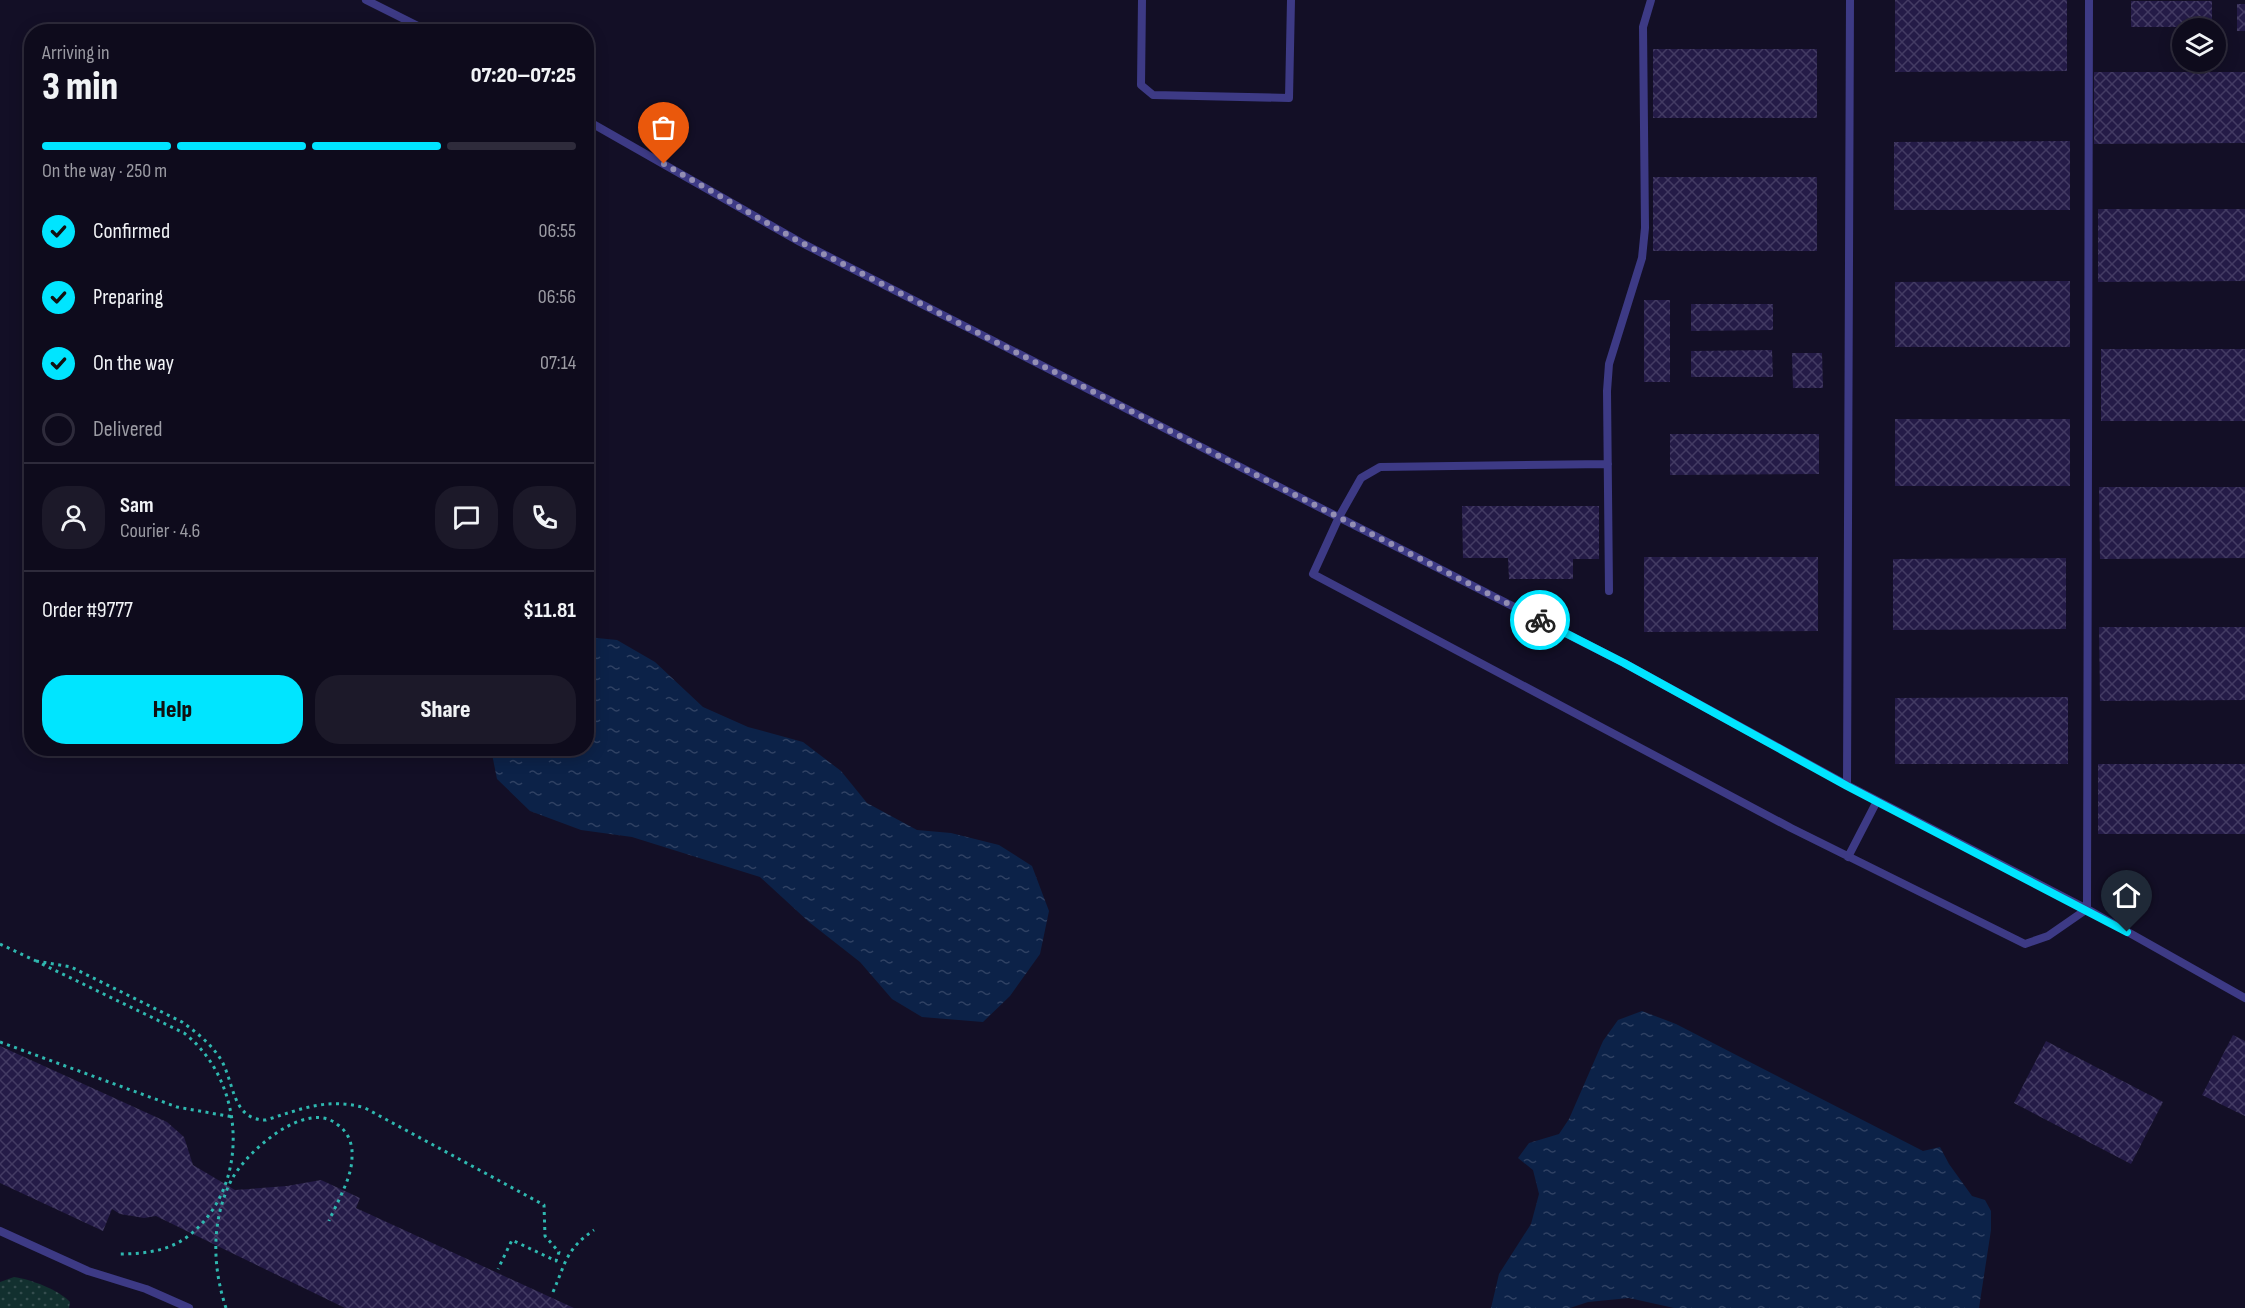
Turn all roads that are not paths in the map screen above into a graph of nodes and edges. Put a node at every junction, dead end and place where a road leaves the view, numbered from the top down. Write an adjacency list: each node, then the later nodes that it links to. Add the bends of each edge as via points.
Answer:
1 (366, 0): 7 (lane)
2 (1142, 0): 3 (lane, via 1141,85 1152,94 1289,98)
3 (1291, 0)
4 (1651, 0): 9 (lane, via 1643,27 1645,228 1642,258 1609,364)
5 (1850, 0): 12 (lane)
6 (2089, 0): 15 (lane)
7 (414, 24)
8 (594, 125): 10 (lane, via 800,242)
9 (1608, 464): 10 (lane, via 1380,467 1361,478); 11 (lane)
10 (1339, 517): 12 (lane, via 1624,663); 14 (lane, via 1313,573)
11 (1609, 591)
12 (1847, 786): 13 (lane)
13 (1877, 801): 14 (lane); 15 (lane)
14 (1848, 857): 15 (lane, via 2025,944 2048,936)
15 (2087, 909): 16 (lane)
16 (2245, 998)
17 (0, 1231): 18 (lane, via 88,1271 146,1289)
18 (189, 1308)

